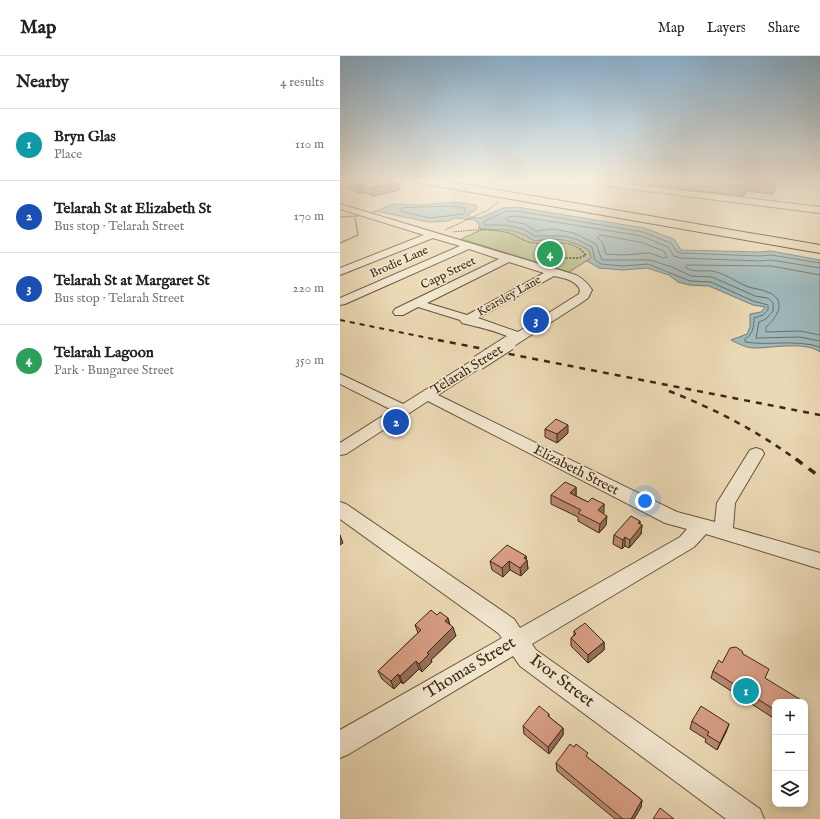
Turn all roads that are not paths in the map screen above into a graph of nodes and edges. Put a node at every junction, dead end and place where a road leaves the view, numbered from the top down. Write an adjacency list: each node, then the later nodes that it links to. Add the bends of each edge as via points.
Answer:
1 (370, 216): 4 (street)
2 (623, 216): 7 (highway)
3 (642, 216): 6 (highway)
4 (432, 235): 5 (street); 10 (street)
5 (468, 246): 8 (street); 11 (street, Brodie Lane)
6 (820, 246)
7 (820, 250)
8 (508, 258): 9 (street); 12 (street, Capp Street)
9 (550, 268): 14 (street, Kearsley Lane); 15 (street, Telarah Street, via 584,284 584,296)
10 (340, 272)
11 (341, 302)
12 (416, 303): 13 (street, Capp Street); 14 (street)
13 (399, 312)
14 (466, 320): 15 (street, via 504,330)
15 (514, 340): 17 (street, Telarah Street, bridge)
16 (343, 384): 18 (street)
17 (427, 395): 18 (street, Telarah Street); 22 (street, Elizabeth Street, via 672,518)
18 (403, 410): 19 (street, Telarah Street)
19 (340, 450)
20 (756, 454): 23 (street, via 726,504)
21 (340, 509): 25 (street, Ivor Street, via 506,626)
22 (701, 527): 23 (street, Elizabeth Street); 25 (street, Thomas Street, via 687,542)
23 (723, 532): 24 (street, Elizabeth Street)
24 (820, 562)
25 (516, 641): 26 (street, Thomas Street); 27 (street, Ivor Street, via 528,658)
26 (340, 745)
27 (750, 819)

